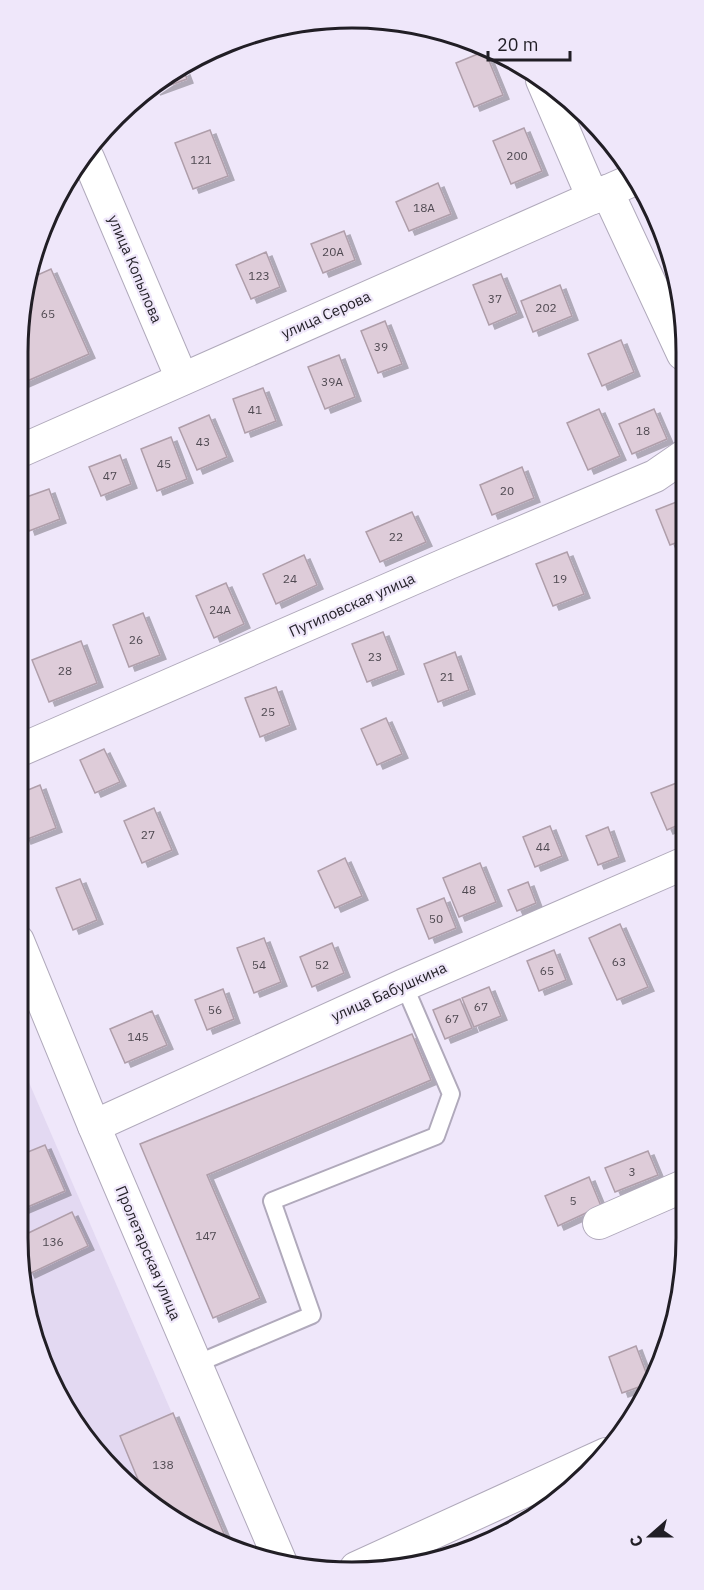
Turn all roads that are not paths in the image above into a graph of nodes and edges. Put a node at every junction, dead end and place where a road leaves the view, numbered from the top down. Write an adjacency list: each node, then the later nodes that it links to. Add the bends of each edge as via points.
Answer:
1 (555, 100): 3 (street)
2 (90, 162): 5 (street, улица Копылова)
3 (611, 189): 4 (street); 5 (street, улица Серова)
4 (675, 336)
5 (182, 379): 6 (street, улица Серова)
6 (28, 448)
7 (676, 462): 8 (street, Путиловская улица, via 656,476)
8 (28, 747)
9 (676, 866): 11 (street, улица Бабушкина)
10 (28, 965): 12 (street, Пролетарская улица)
11 (404, 985): 12 (street, улица Бабушкина); 15 (lane, via 451,1094 436,1136 272,1201 312,1315)
12 (94, 1126): 15 (street, Пролетарская улица)
13 (676, 1189): 14 (street)
14 (599, 1223)
15 (196, 1364): 17 (street, Пролетарская улица)
16 (583, 1464): 18 (street)
17 (276, 1552)
18 (371, 1561)

